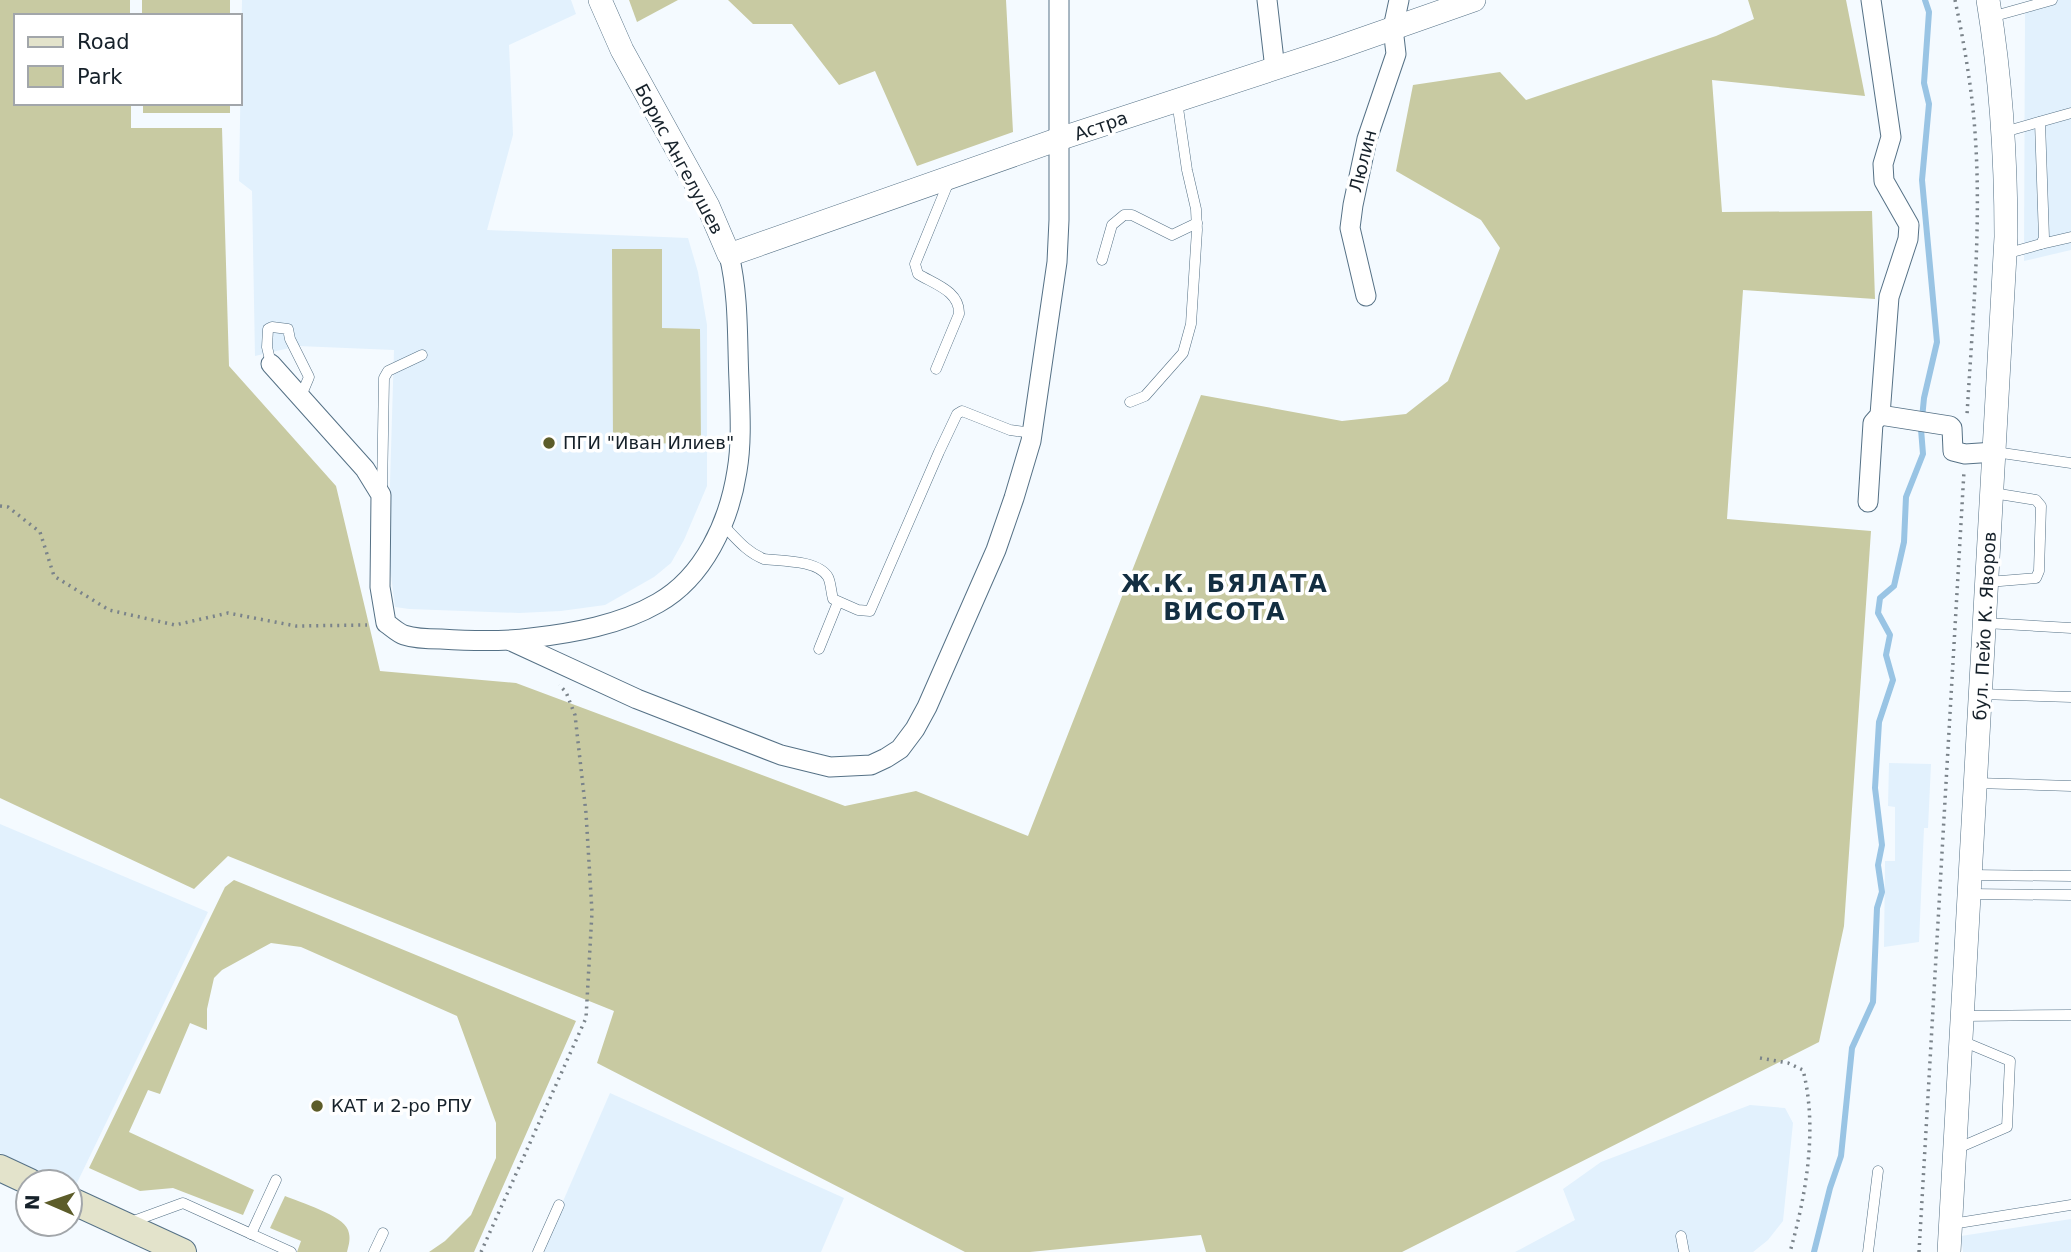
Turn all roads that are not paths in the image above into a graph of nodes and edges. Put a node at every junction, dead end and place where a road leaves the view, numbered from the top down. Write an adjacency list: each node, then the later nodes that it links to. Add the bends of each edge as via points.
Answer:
1 (600, 0): 21 (street, Борис Ангелушев)
2 (1059, 0): 15 (street)
3 (1267, 0): 10 (street)
4 (1399, 0): 9 (street, Люлин)
5 (1474, 0): 9 (street, Астра)
6 (1871, 0): 29 (street, via 1891,137 1883,164 1884,181 1909,225 1889,297)
7 (2052, 0): 8 (lane)
8 (1989, 9): 14 (street, бул. Пейо К. Яворов)
9 (1393, 27): 10 (street, Астра); 23 (street, Люлин, via 1396,54 1367,139 1350,228)
10 (1275, 69): 11 (street, Астра)
11 (1177, 100): 15 (street, Астра); 17 (lane)
12 (2071, 113): 13 (lane)
13 (2040, 122): 14 (lane); 19 (lane)
14 (2004, 132): 20 (street, бул. Пейо К. Яворов)
15 (1059, 139): 16 (street, Астра); 30 (street, via 1057,262)
16 (950, 178): 21 (street, Астра); 26 (lane, via 915,264 918,274 945,289 959,306)
17 (1196, 223): 22 (lane, via 1172,235 1124,215 1112,225); 28 (lane, via 1191,324 1183,353 1146,396)
18 (2071, 237): 19 (lane)
19 (2041, 244): 20 (lane)
20 (2005, 254): 31 (street, бул. Пейо К. Яворов)
21 (729, 255): 36 (street, Борис Ангелушев, via 734,276 740,430 737,469)
22 (1102, 260)
23 (1366, 296)
24 (422, 355): 34 (lane, via 388,371 384,378)
25 (271, 364): 27 (street); 27 (lane, via 268,329 288,329 309,377)
26 (936, 369)
27 (301, 396): 34 (street)
28 (1130, 402)
29 (1889, 416): 31 (street, via 1950,426 1953,451); 35 (street, via 1872,423)
30 (1032, 433): 38 (lane, via 960,412 870,611); 41 (street, via 996,550 927,707 900,749 871,765 830,767 781,755 637,699)
31 (1995, 452): 32 (lane); 33 (street, бул. Пейо К. Яворов)
32 (2071, 463)
33 (1993, 493): 37 (street, бул. Пейо К. Яворов); 37 (lane, via 2036,500 2042,506 2039,571 2036,578)
34 (382, 495): 41 (street, Борис Ангелушев, via 380,587 386,623 416,638)
35 (1868, 502)
36 (722, 524): 38 (lane, via 756,556 820,569); 41 (street, Борис Ангелушев, via 696,571 658,603 604,625)
37 (1988, 582): 39 (street, бул. Пейо К. Яворов)
38 (838, 602): 42 (lane)
39 (1985, 623): 40 (lane); 43 (street, бул. Пейо К. Яворов)
40 (2071, 628)
41 (511, 640)
42 (819, 649)
43 (1981, 694): 44 (lane); 45 (street, бул. Пейо К. Яворов)
44 (2071, 697)
45 (1976, 783): 46 (lane); 48 (street, бул. Пейо К. Яворов)
46 (2071, 786)
47 (2071, 876): 48 (lane)
48 (1970, 885): 49 (lane); 51 (street, бул. Пейо К. Яворов)
49 (2071, 895)
50 (2071, 1015): 51 (lane)
51 (1963, 1016): 52 (street, бул. Пейо К. Яворов)
52 (1961, 1040): 53 (street, бул. Пейо К. Яворов); 53 (lane, via 2010,1061 2008,1114 2007,1127)
53 (1956, 1149): 59 (street, бул. Пейо К. Яворов)
54 (1878, 1171): 69 (lane)
55 (276, 1180): 62 (lane)
56 (559, 1205): 67 (lane)
57 (2071, 1205): 59 (lane)
58 (84, 1206): 60 (main road)
59 (1951, 1224): 70 (street, бул. Пейо К. Яворов)
60 (124, 1225): 62 (lane, via 183,1203); 64 (main road)
61 (383, 1233): 66 (lane)
62 (251, 1234): 65 (lane)
63 (1681, 1236): 68 (lane)
64 (183, 1252)
65 (291, 1252)
66 (374, 1252)
67 (538, 1252)
68 (1684, 1252)
69 (1868, 1252)
70 (1949, 1252)

